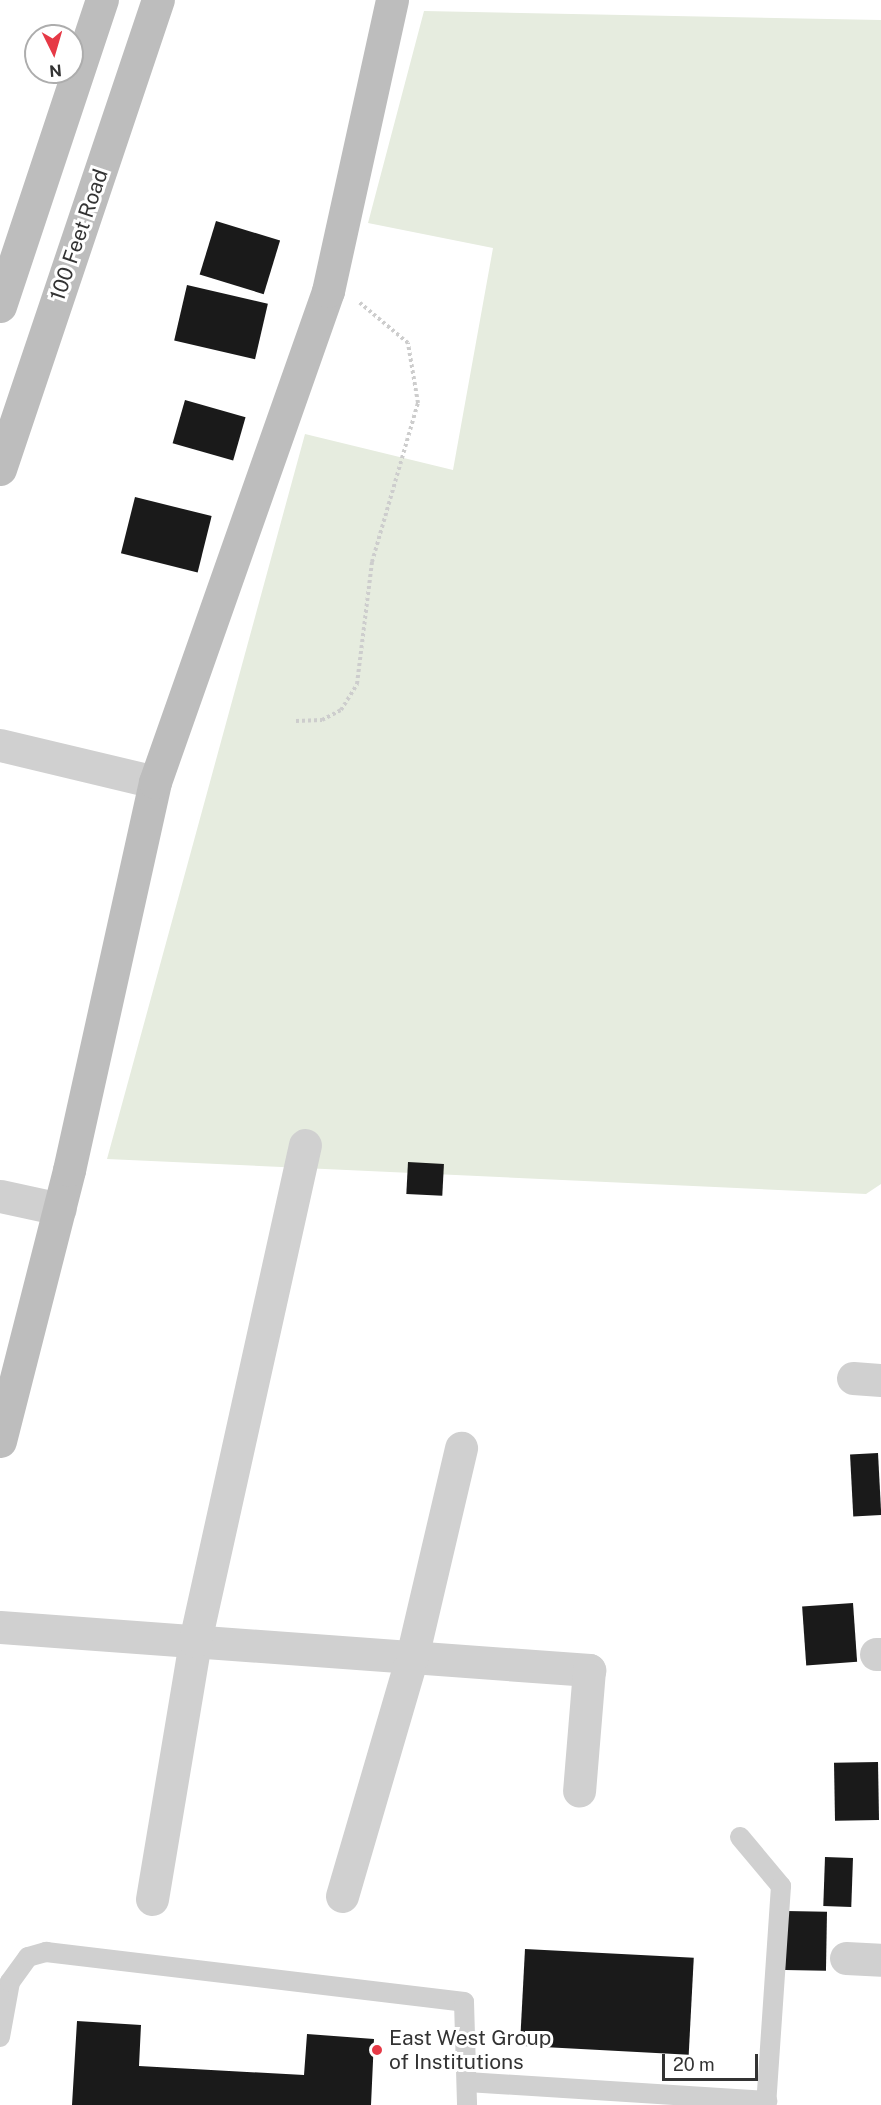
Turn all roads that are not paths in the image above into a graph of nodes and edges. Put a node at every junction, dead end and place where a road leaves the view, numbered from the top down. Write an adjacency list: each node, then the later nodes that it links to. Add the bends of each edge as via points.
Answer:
1 (102, 0): 4 (street)
2 (158, 0): 5 (street, 100 Feet Road)
3 (392, 0): 7 (street, via 328,291)
4 (0, 306)
5 (0, 469)
6 (0, 745): 7 (street)
7 (155, 782): 10 (street)
8 (305, 1145): 15 (street)
9 (0, 1196): 10 (street)
10 (60, 1209): 11 (street)
11 (8, 1388): 12 (street)
12 (0, 1441)
13 (461, 1448): 16 (street)
14 (0, 1626): 15 (street)
15 (195, 1641): 16 (street); 20 (street)
16 (412, 1658): 17 (street, via 589,1670); 19 (street)
17 (579, 1791)
18 (740, 1837): 25 (lane, via 781,1886)
19 (342, 1896)
20 (152, 1899)
21 (846, 1958): 22 (street)
22 (881, 1960)
23 (0, 2037): 24 (lane, via 9,1982 28,1957 46,1952 464,2002)
24 (467, 2082): 25 (lane); 26 (lane)
25 (766, 2103)
26 (467, 2105)

